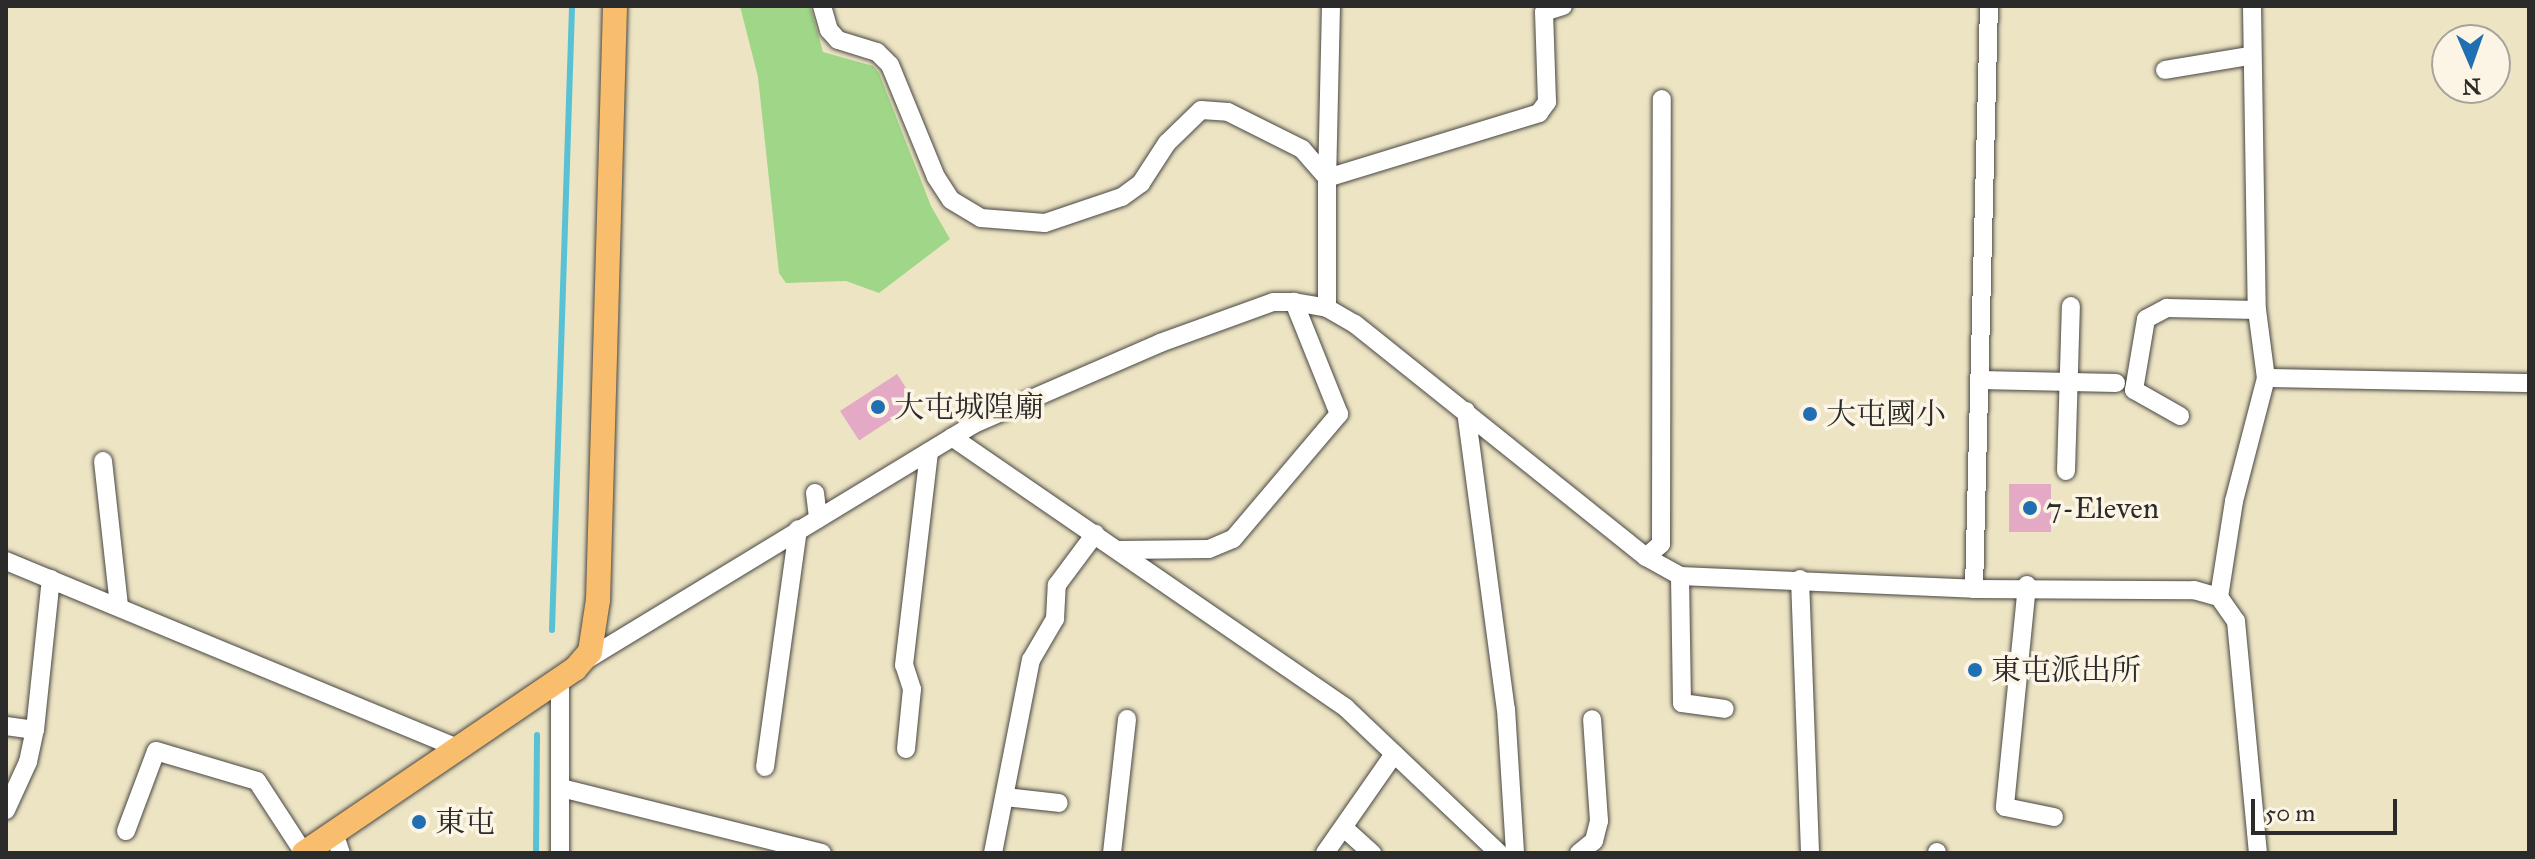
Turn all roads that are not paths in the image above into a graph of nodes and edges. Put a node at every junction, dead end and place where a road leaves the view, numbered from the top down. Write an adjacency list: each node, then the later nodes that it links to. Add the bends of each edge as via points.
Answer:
1 (615, 6): 40 (main road, via 598,600)
2 (822, 6): 10 (street, via 838,40 877,52 890,65 936,177 951,200 981,218 1045,223 1122,197 1141,183 1167,143 1201,110 1228,112 1263,127 1302,149)
3 (1331, 6): 10 (street)
4 (1563, 6): 10 (street, via 1544,12 1547,102 1539,113)
5 (1989, 6): 16 (street)
6 (2252, 6): 7 (street)
7 (2250, 56): 8 (street); 14 (street)
8 (2165, 70)
9 (1662, 99): 31 (street, via 1661,544)
10 (1327, 178): 13 (street)
11 (1294, 302): 13 (street); 22 (street, via 1273,302 1160,343); 30 (street, via 1339,414 1233,539 1209,549)
12 (2071, 306): 17 (street)
13 (1327, 308): 20 (street)
14 (2257, 310): 15 (street); 21 (street, via 2167,308 2146,319 2134,390)
15 (2266, 378): 19 (street); 38 (street, via 2234,501)
16 (1980, 380): 17 (street); 37 (street)
17 (2069, 382): 18 (street); 25 (street)
18 (2116, 383)
19 (2529, 383)
20 (1466, 411): 31 (street); 67 (street, via 1506,709)
21 (2180, 416)
22 (952, 437): 23 (street); 29 (street)
23 (929, 451): 27 (street); 48 (street, via 904,665 912,689)
24 (103, 461): 39 (street)
25 (2066, 471)
26 (815, 493): 27 (street)
27 (818, 519): 28 (street)
28 (798, 529): 40 (street); 50 (street)
29 (1095, 534): 30 (street); 52 (street, via 1057,585 1055,619 1031,660)
30 (1118, 550): 49 (street, via 1346,708)
31 (1646, 557): 33 (street)
32 (6, 561): 34 (street)
33 (1680, 576): 35 (street); 42 (street, via 1682,703)
34 (51, 579): 39 (street); 46 (street)
35 (1800, 579): 37 (street); 69 (street)
36 (2027, 585): 37 (street); 38 (street, via 2194,590); 55 (street, via 2005,807)
37 (1974, 589)
38 (2219, 597): 70 (street, via 2236,621)
39 (119, 607): 47 (street)
40 (586, 660): 41 (main road)
41 (560, 679): 47 (main road); 51 (street)
42 (1725, 709)
43 (1127, 719): 63 (street)
44 (1592, 719): 68 (street, via 1599,821 1594,841)
45 (6, 726): 46 (street)
46 (35, 730): 54 (street, via 28,762)
47 (459, 749): 58 (main road)
48 (906, 749)
49 (1394, 754): 56 (street); 66 (street)
50 (765, 767)
51 (561, 788): 60 (street); 61 (street)
52 (1005, 797): 53 (street); 62 (street)
53 (1059, 803)
54 (6, 810)
55 (2054, 817)
56 (1344, 828): 64 (street); 65 (street)
57 (126, 831): 59 (street, via 156,751 257,781)
58 (338, 843): 59 (main road)
59 (304, 853)
60 (560, 853)
61 (822, 853)
62 (993, 853)
63 (1112, 853)
64 (1325, 853)
65 (1372, 853)
66 (1499, 853)
67 (1515, 853)
68 (1579, 853)
69 (1810, 853)
70 (2258, 853)

